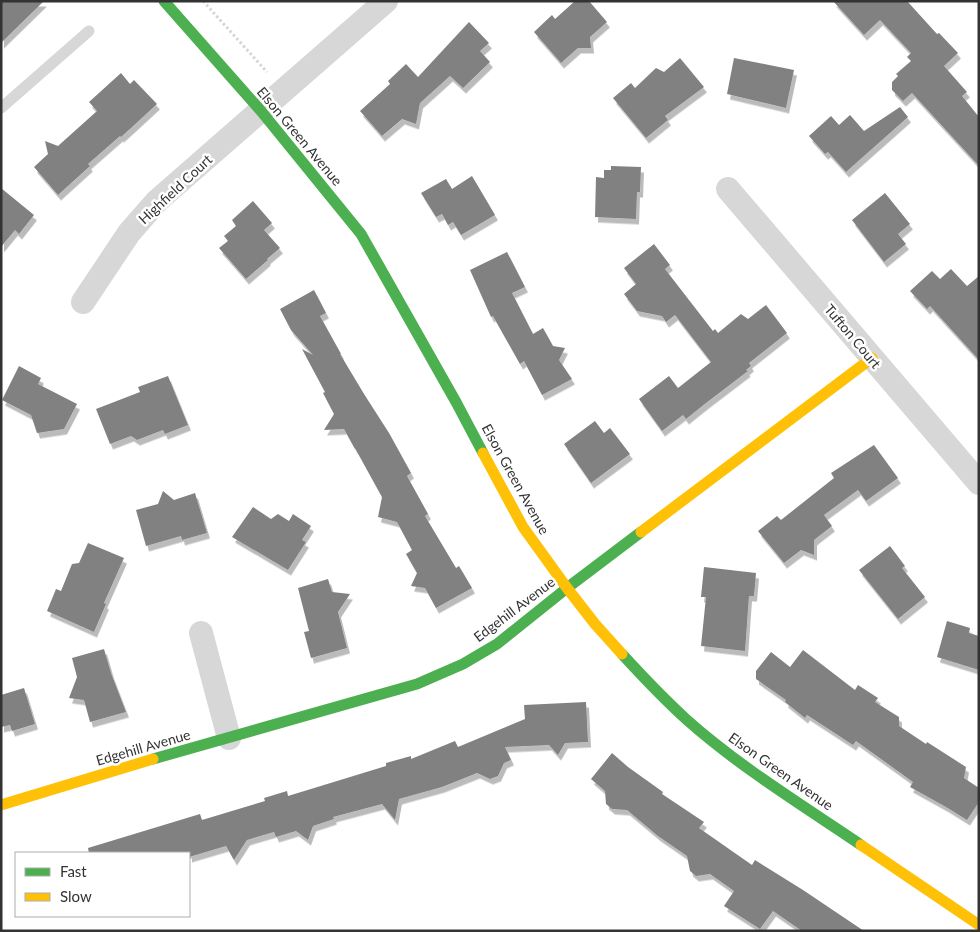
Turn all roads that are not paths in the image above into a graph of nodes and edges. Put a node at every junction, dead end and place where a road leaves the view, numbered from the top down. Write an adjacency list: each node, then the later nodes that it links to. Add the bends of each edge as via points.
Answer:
1 (164, 1): 5 (street, Elson Green Avenue)
2 (386, 1): 5 (street, Highfield Court)
3 (89, 32): 4 (lane)
4 (1, 108)
5 (261, 111): 7 (street, Highfield Court, via 157,202 129,233); 10 (street, Elson Green Avenue, via 361,234 523,527)
6 (728, 189): 8 (street, Tufton Court)
7 (83, 302)
8 (872, 358): 9 (street, Tufton Court); 10 (street, Edgehill Avenue)
9 (979, 483)
10 (567, 588): 12 (street, Edgehill Avenue, via 498,644 463,664 417,684); 14 (street, Elson Green Avenue, via 646,681 687,720 742,764)
11 (201, 633): 12 (street)
12 (228, 738): 13 (street, Edgehill Avenue)
13 (1, 806)
14 (979, 925)

